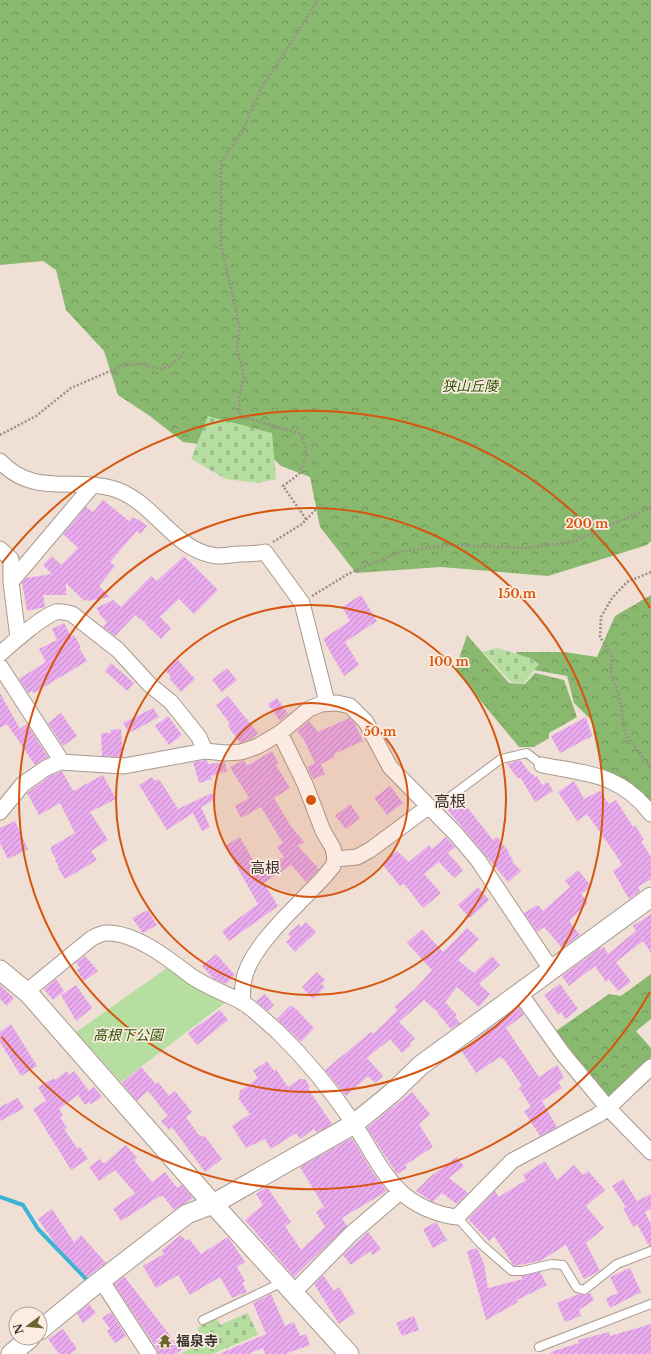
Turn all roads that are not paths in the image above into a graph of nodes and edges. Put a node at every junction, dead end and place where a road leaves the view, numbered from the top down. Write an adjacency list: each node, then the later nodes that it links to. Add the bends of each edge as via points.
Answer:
1 (0, 461): 2 (street, via 7,469 25,480 41,484)
2 (92, 486): 4 (street); 8 (street, via 112,488 144,504 187,544 200,551 217,556 265,552 302,603)
3 (0, 549): 4 (street, via 11,559)
4 (11, 582): 5 (street)
5 (18, 638): 6 (street); 10 (street, via 54,613 63,611 72,614 118,650 150,685 171,702 199,737)
6 (0, 654)
7 (0, 666): 11 (street)
8 (327, 702): 9 (street, via 309,709); 13 (street, via 350,706 358,713 366,722 390,767)
9 (280, 733): 10 (street, via 258,746 240,752); 16 (street, via 333,848)
10 (205, 751): 11 (street, via 124,766)
11 (60, 762): 14 (street, via 22,784)
12 (542, 765): 13 (lane, via 527,753 502,759); 15 (street, via 614,781 641,800)
13 (430, 809): 16 (street, via 357,857); 18 (street, via 478,860)
14 (0, 812)
15 (651, 814)
16 (335, 859): 22 (street, via 324,877 260,946 246,974 242,989)
17 (651, 897): 18 (street)
18 (551, 969): 21 (street)
19 (0, 970): 20 (street)
20 (26, 992): 22 (street, via 92,938 105,933 143,943 200,982); 28 (street)
21 (519, 992): 24 (street, via 563,1054); 25 (street, via 421,1065)
22 (243, 1003): 25 (street, via 300,1055 331,1091)
23 (651, 1067): 24 (street)
24 (608, 1108): 26 (street); 29 (street, via 512,1161)
25 (354, 1124): 27 (street); 28 (street)
26 (651, 1152)
27 (400, 1192): 29 (street, via 422,1206 445,1216); 32 (street)
28 (213, 1204): 31 (street, via 188,1214); 32 (street)
29 (457, 1217): 30 (lane, via 481,1244 512,1271 552,1264 563,1265 577,1288 584,1290 617,1264)
30 (651, 1251)
31 (101, 1280): 35 (street); 39 (street)
32 (288, 1287): 34 (lane); 40 (street)
33 (651, 1304): 37 (lane)
34 (203, 1320)
35 (48, 1323)
36 (20, 1346): 38 (street)
37 (539, 1347)
38 (11, 1354)
39 (149, 1354)
40 (349, 1354)

